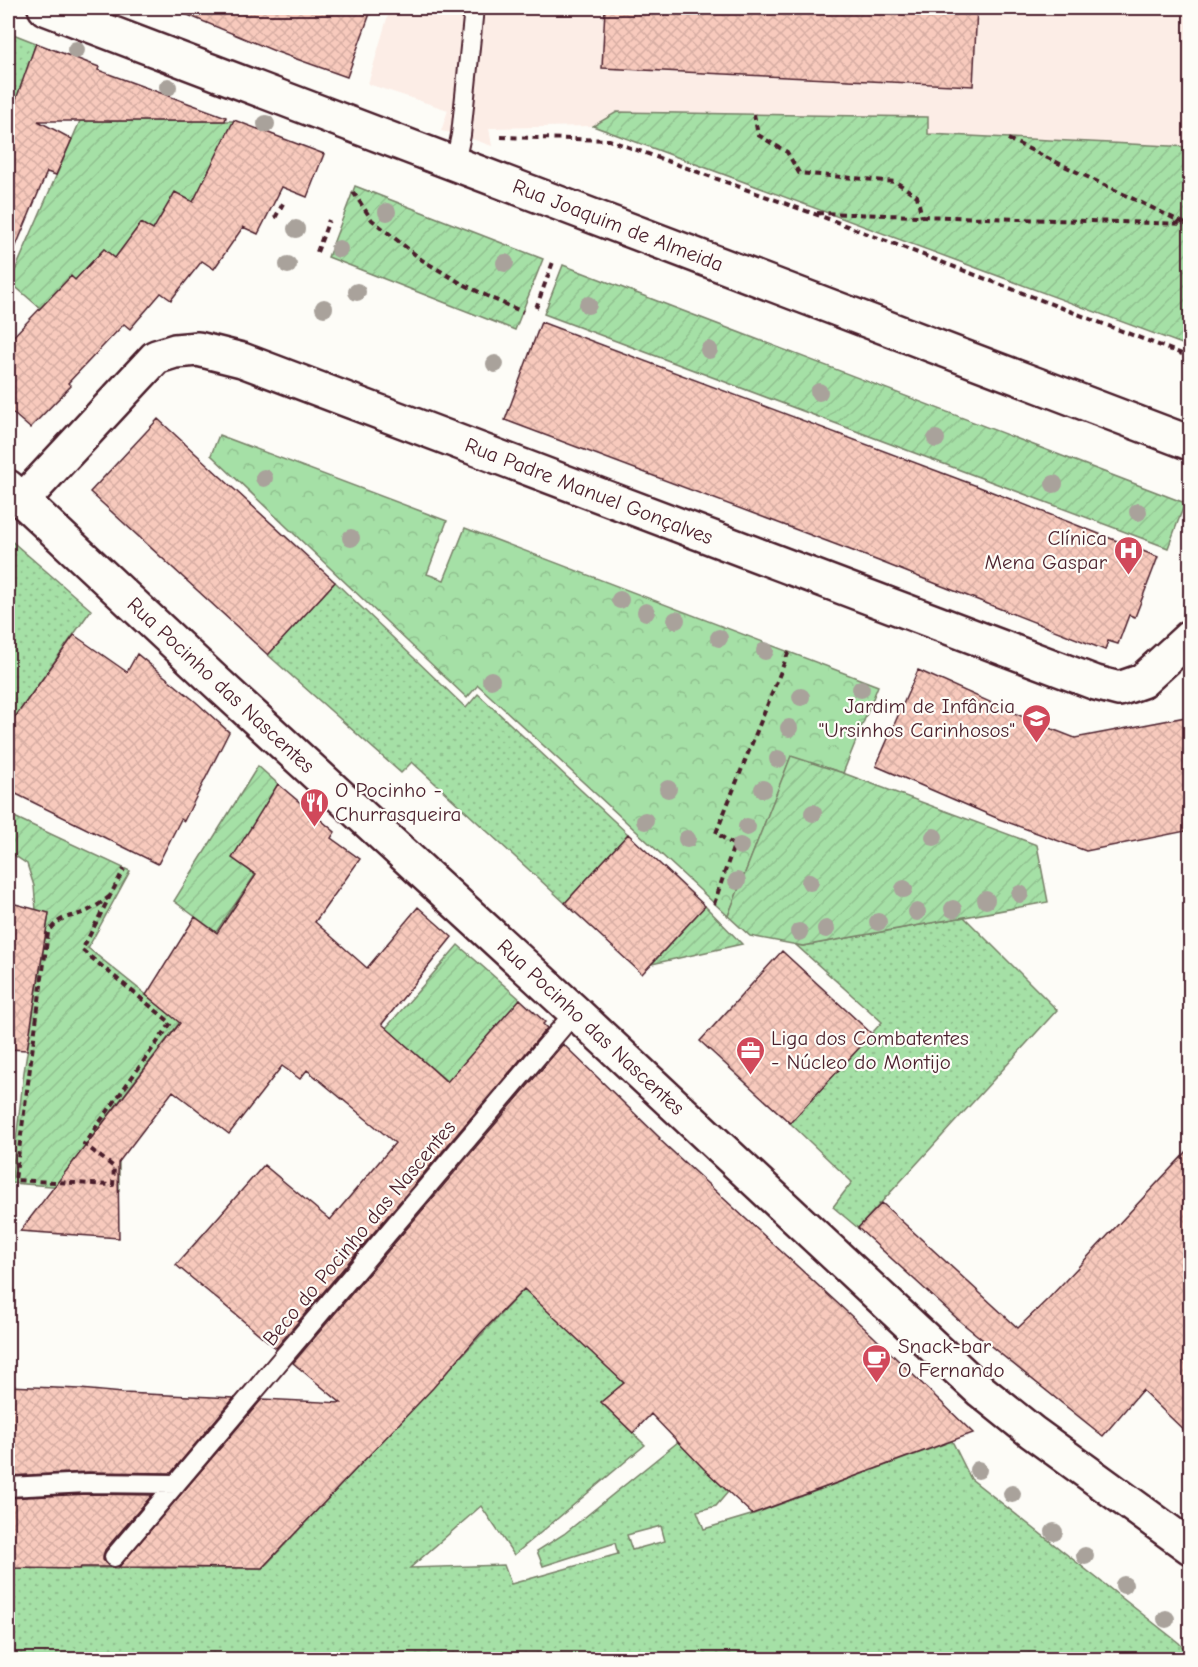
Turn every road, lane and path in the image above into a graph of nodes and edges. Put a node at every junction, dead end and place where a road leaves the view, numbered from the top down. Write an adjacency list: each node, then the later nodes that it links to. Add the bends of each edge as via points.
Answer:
1 (45, 8): 5 (street, Rua Joaquim de Almeida)
2 (474, 8): 5 (lane)
3 (754, 114): 9 (path, via 758,135 787,152 799,173 896,182 917,196)
4 (1008, 139): 12 (path)
5 (458, 149): 8 (path, via 609,140); 18 (street, Rua Joaquim de Almeida)
6 (353, 192): 16 (path, via 372,220 422,260)
7 (285, 200): 10 (path)
8 (811, 213): 9 (path); 17 (path)
9 (922, 217): 12 (path)
10 (275, 218)
11 (329, 220): 13 (path)
12 (1189, 225)
13 (317, 252)
14 (553, 262): 15 (path)
15 (536, 308)
16 (523, 312)
17 (1191, 357)
18 (1191, 443)
19 (15, 494): 20 (street, Rua Padre Manuel Gonçalves, via 156,357 198,349 242,360 1096,683 1119,688 1142,681); 25 (street, Rua Pocinho das Nascentes)
20 (1191, 637)
21 (789, 651): 24 (path, via 716,833 734,845)
22 (124, 869): 23 (path)
23 (110, 896): 23 (path, via 83,913 56,922 48,933 15,1180 113,1185 114,1167 84,1144 171,1023 82,950)
24 (714, 904)
25 (575, 1011): 26 (lane, Beco do Pocinho das Nascentes); 28 (street, Rua Pocinho das Nascentes, via 981,1391)
26 (176, 1484): 27 (lane); 29 (lane, Beco do Pocinho das Nascentes)
27 (8, 1487)
28 (1191, 1547)
29 (114, 1557)

